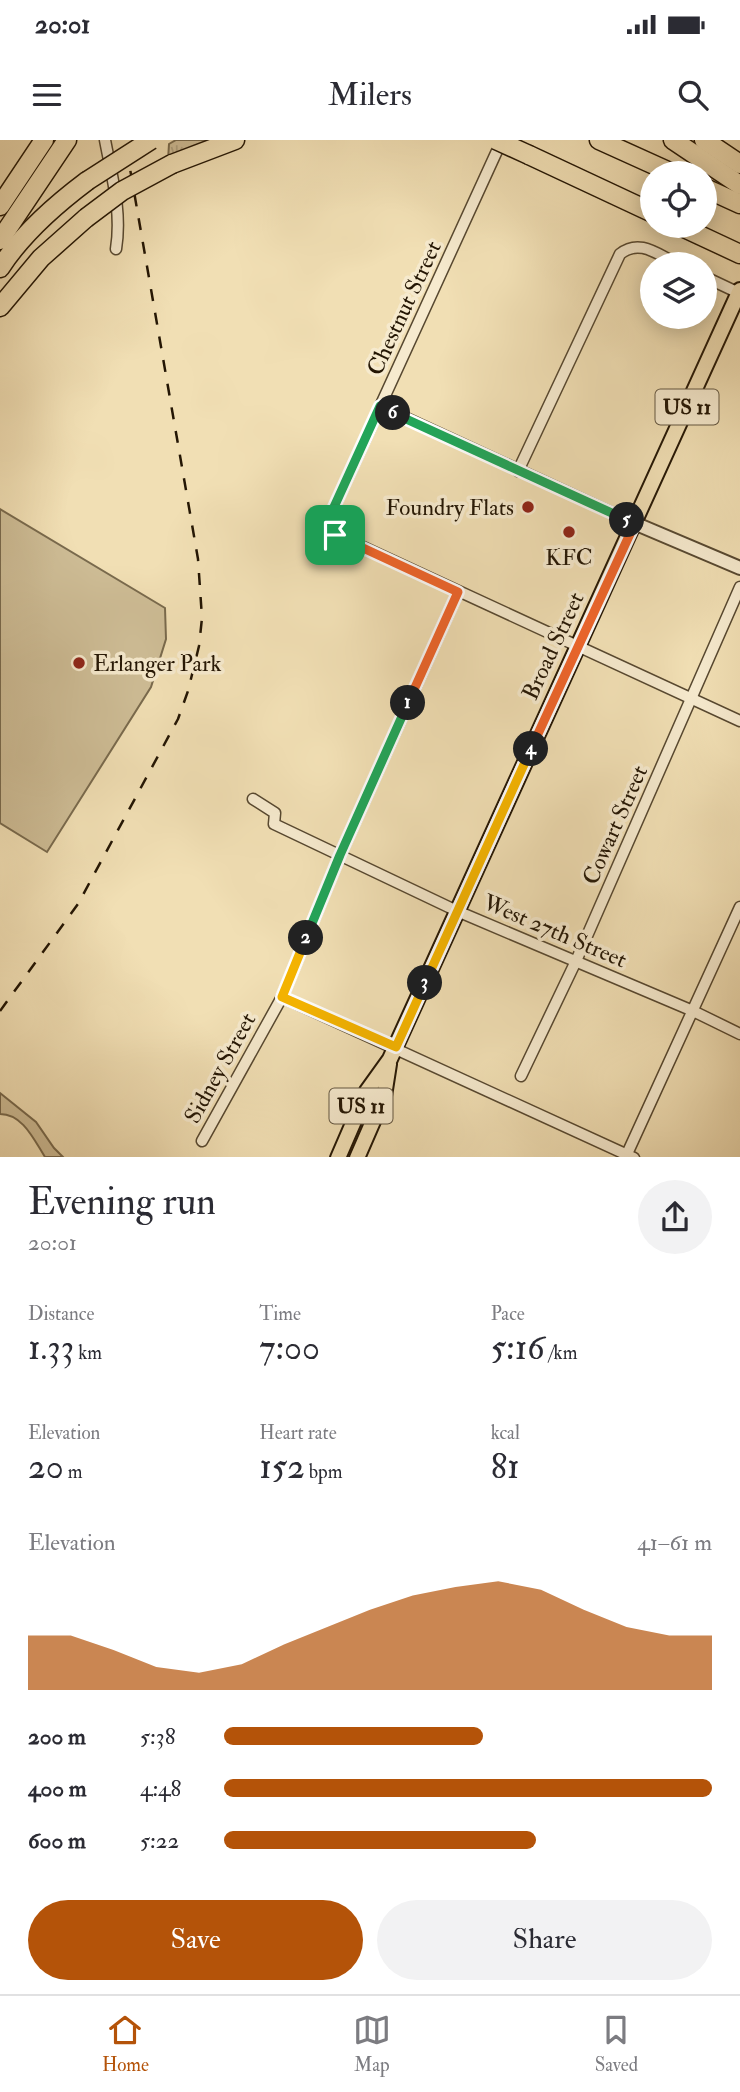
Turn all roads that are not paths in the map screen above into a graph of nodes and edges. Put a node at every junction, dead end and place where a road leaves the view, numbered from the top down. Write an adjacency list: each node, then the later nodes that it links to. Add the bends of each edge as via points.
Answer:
1 (31, 140): 15 (highway)
2 (105, 140): 22 (street, via 118,210)
3 (151, 140): 25 (highway, bridge, via 63,200)
4 (234, 140): 28 (highway, bridge, via 172,164 122,191 41,258)
5 (496, 140): 19 (highway, bridge)
6 (502, 140): 29 (street, Chestnut Street)
7 (599, 140): 13 (highway)
8 (673, 140): 17 (highway)
9 (704, 140): 14 (highway)
10 (719, 140): 12 (highway)
11 (56, 144): 18 (highway); 21 (highway)
12 (740, 154)
13 (644, 161)
14 (740, 164)
15 (0, 189)
16 (717, 190): 17 (highway)
17 (737, 193)
18 (0, 206)
19 (640, 207)
20 (706, 238): 24 (highway)
21 (0, 240)
22 (116, 249)
23 (653, 252): 30 (street, via 638,245 620,254)
24 (740, 254)
25 (0, 268)
26 (717, 282): 27 (street)
27 (739, 291): 31 (main road, Broad Street / US 11)
28 (0, 307)
29 (380, 406): 30 (street); 34 (street, Chestnut Street, via 324,529)
30 (518, 471): 31 (street)
31 (635, 523): 32 (street); 35 (main road, Broad Street / US 11)
32 (740, 568)
33 (740, 587): 36 (street, Cowart Street)
34 (458, 592): 35 (street); 39 (street, Sidney Street)
35 (578, 647): 36 (street); 41 (main road, Broad Street / US 11)
36 (692, 699): 37 (street); 42 (street, Cowart Street)
37 (740, 721)
38 (253, 799): 39 (street, West 27th Street, via 275,813 274,824)
39 (340, 855): 41 (street, West 27th Street); 43 (street, Sidney Street)
40 (740, 907): 44 (street)
41 (457, 911): 42 (street, West 27th Street); 46 (main road, Broad Street / US 11)
42 (576, 961): 44 (street, West 27th Street); 47 (street, Cowart Street)
43 (282, 997): 46 (street); 48 (street, Sidney Street)
44 (693, 1011): 45 (street, West 27th Street); 49 (street)
45 (740, 1034)
46 (393, 1053): 49 (street); 50 (main road, Broad Street / US 11, via 368,1091); 51 (main road, Broad Street / US 11, via 384,1096)
47 (521, 1076)
48 (202, 1141)
49 (630, 1156)
50 (338, 1157)
51 (357, 1157)

